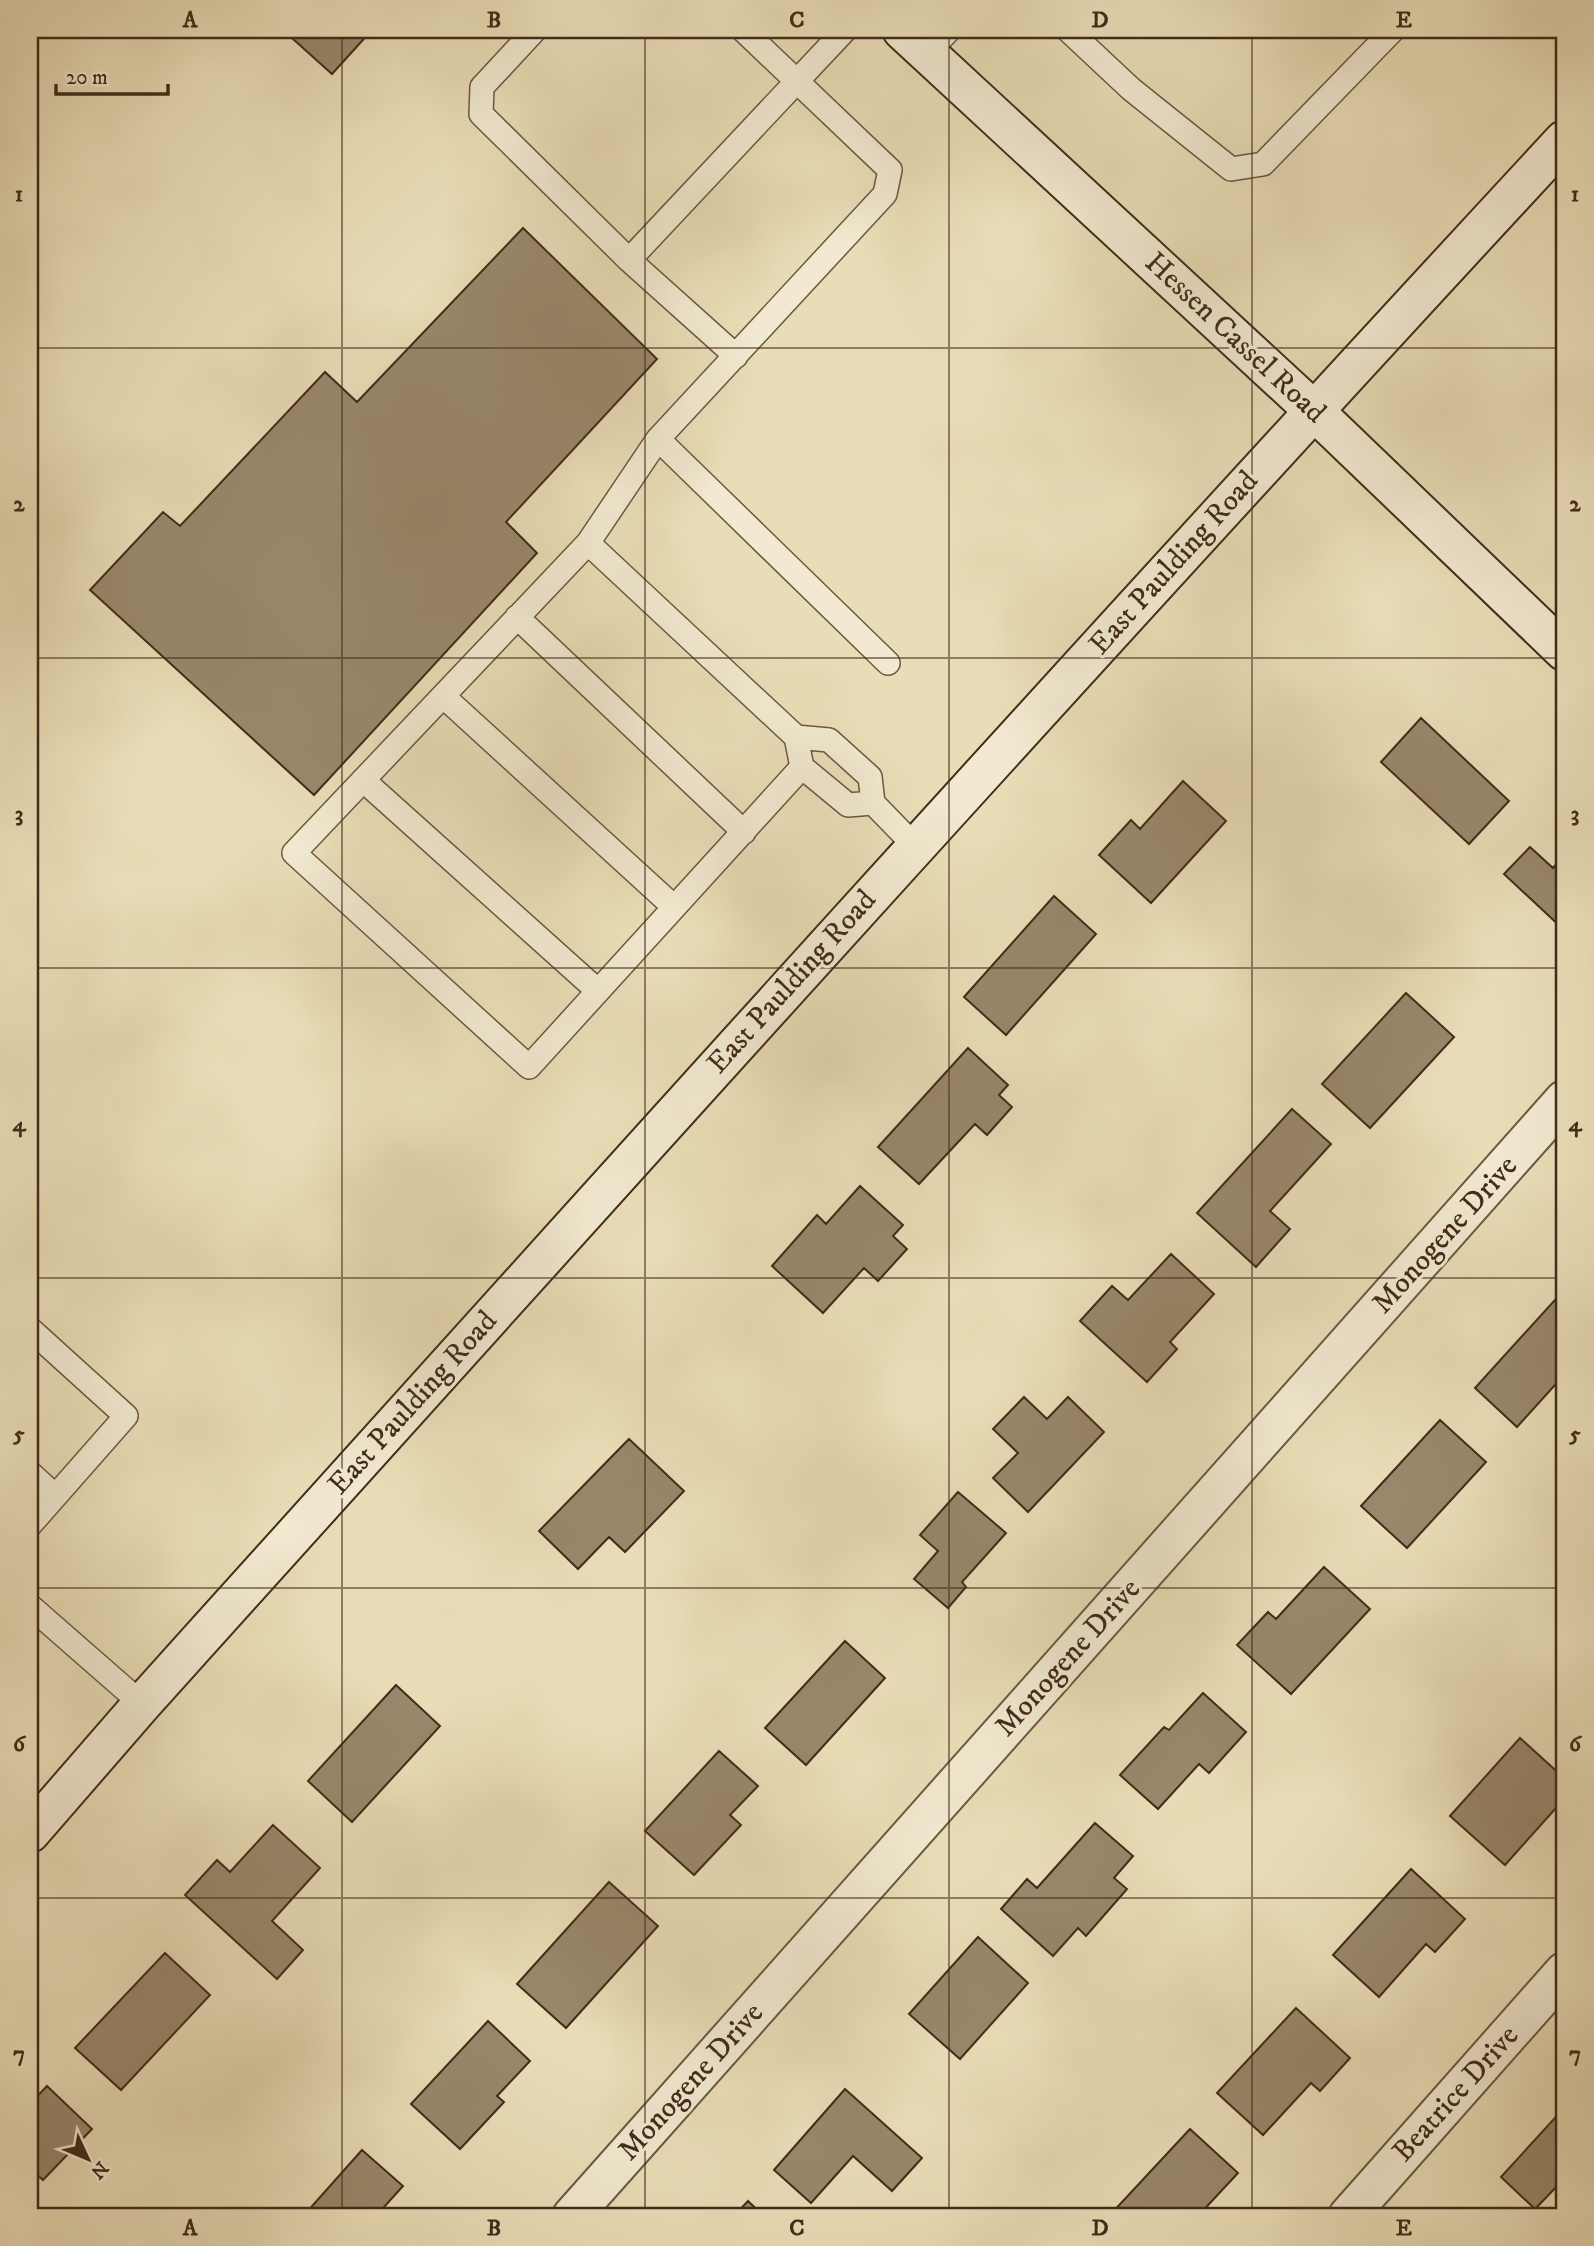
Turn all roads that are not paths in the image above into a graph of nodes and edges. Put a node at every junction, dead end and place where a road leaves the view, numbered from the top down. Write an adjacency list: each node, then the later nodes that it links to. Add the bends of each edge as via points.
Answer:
1 (535, 30): 9 (lane, via 481,87 481,114)
2 (743, 30): 7 (lane)
3 (845, 30): 7 (lane)
4 (1068, 30): 5 (lane, via 1131,89 1231,169 1263,164)
5 (1393, 30)
6 (926, 37): 11 (main road, Hessen Cassel Road)
7 (798, 80): 9 (lane); 10 (lane, via 890,170 885,194)
8 (1564, 139): 11 (main road, East Paulding Road)
9 (629, 260): 10 (lane)
10 (736, 356): 12 (lane)
11 (1313, 410): 15 (main road, Hessen Cassel Road); 23 (main road, East Paulding Road)
12 (658, 439): 13 (lane); 16 (lane)
13 (588, 543): 14 (lane); 18 (lane)
14 (517, 617): 17 (lane); 22 (lane)
15 (1564, 651)
16 (888, 663)
17 (443, 696): 20 (lane); 24 (lane)
18 (796, 737): 19 (lane); 21 (lane, via 829,740 870,777)
19 (802, 767): 21 (lane, via 848,805); 22 (lane)
20 (363, 780): 25 (lane); 25 (lane, via 294,853 529,1067)
21 (873, 803): 23 (lane)
22 (744, 832): 24 (lane)
23 (915, 846): 32 (main road, East Paulding Road)
24 (674, 907): 25 (lane)
25 (598, 990)
26 (1564, 1101): 35 (main road, Monogene Drive)
27 (30, 1329): 29 (lane, via 126,1416)
28 (30, 1473): 29 (lane)
29 (55, 1496): 30 (lane)
30 (30, 1525)
31 (30, 1606): 32 (lane)
32 (142, 1704): 33 (main road, East Paulding Road)
33 (30, 1833)
34 (1564, 1972): 36 (main road, Beatrice Drive)
35 (572, 2216)
36 (1348, 2216)

